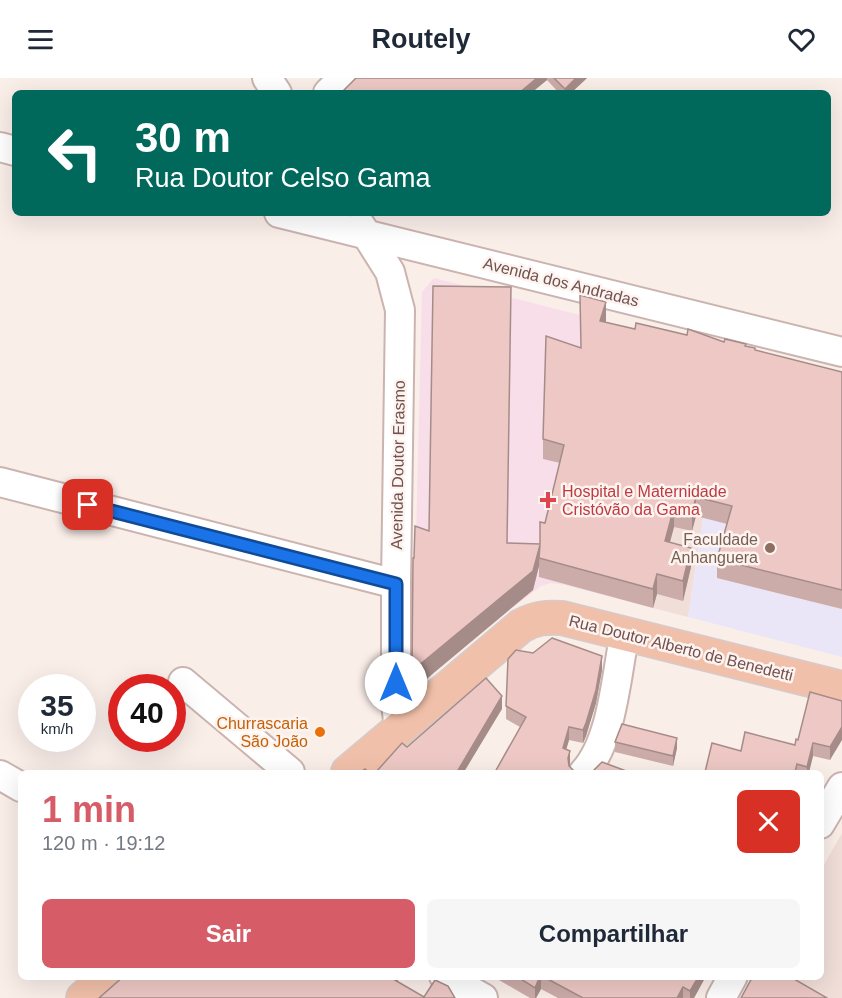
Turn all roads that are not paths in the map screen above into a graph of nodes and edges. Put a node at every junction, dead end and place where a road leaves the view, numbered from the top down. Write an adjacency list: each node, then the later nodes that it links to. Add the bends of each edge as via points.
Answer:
1 (343, 78): 2 (street)
2 (331, 90)
3 (301, 216): 4 (street, Avenida dos Andradas)
4 (359, 224): 5 (street, Avenida dos Andradas); 7 (street, Avenida Doutor Erasmo, via 390,272 400,310)
5 (842, 352)
6 (0, 482): 7 (street)
7 (396, 584): 11 (street, Avenida Doutor Erasmo)
8 (625, 633): 10 (main road, Rua Doutor Alberto de Benedetti); 11 (main road, Rua Doutor Alberto de Benedetti, via 562,618 534,619); 14 (street, via 605,737)
9 (186, 685): 12 (street)
10 (842, 688)
11 (399, 730): 13 (main road)
12 (288, 770)
13 (350, 770)
14 (586, 770)
15 (0, 775): 16 (street)
16 (18, 785)
17 (842, 787): 18 (street)
18 (824, 817)
19 (104, 980): 22 (main road)
20 (451, 980): 23 (street)
21 (732, 980): 24 (street)
22 (83, 998)
23 (483, 998)
24 (721, 998)

